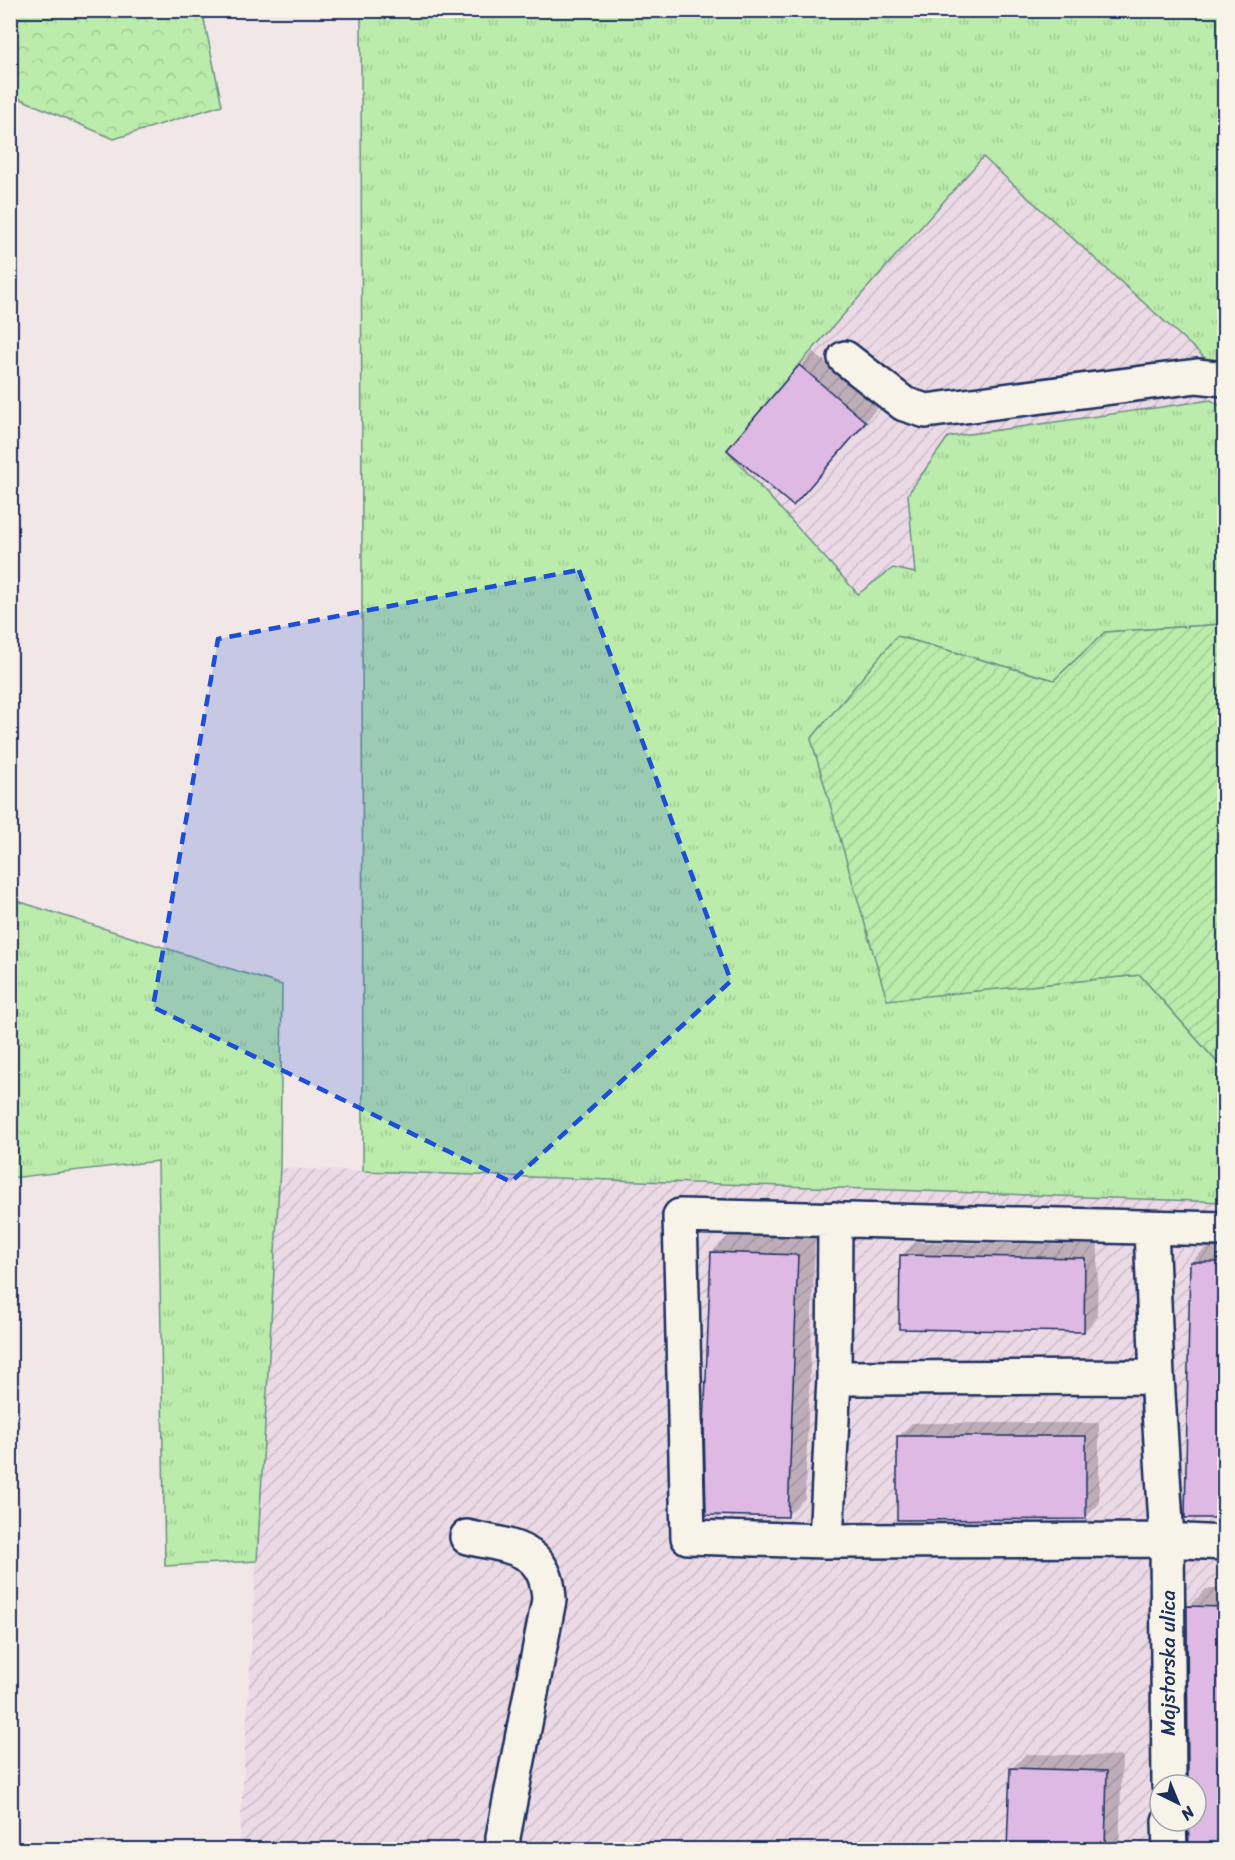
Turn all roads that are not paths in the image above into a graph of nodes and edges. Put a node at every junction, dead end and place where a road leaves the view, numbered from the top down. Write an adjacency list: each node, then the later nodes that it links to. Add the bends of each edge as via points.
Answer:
1 (845, 358): 2 (lane, via 904,404 926,411 1197,376)
2 (1224, 380)
3 (835, 1219): 4 (lane); 7 (lane); 10 (lane, via 680,1216 688,1537)
4 (1151, 1228): 5 (lane); 6 (lane, Majstorska ulica)
5 (1224, 1228)
6 (1157, 1377): 7 (lane); 9 (lane, Majstorska ulica)
7 (834, 1378): 10 (lane)
8 (467, 1537): 14 (lane, via 520,1549 541,1565 548,1584 549,1600)
9 (1167, 1540): 10 (lane); 11 (lane); 12 (lane, Majstorska ulica)
10 (826, 1541)
11 (1224, 1543)
12 (1169, 1773)
13 (1170, 1833): 15 (lane)
14 (503, 1850)
15 (1170, 1850)

